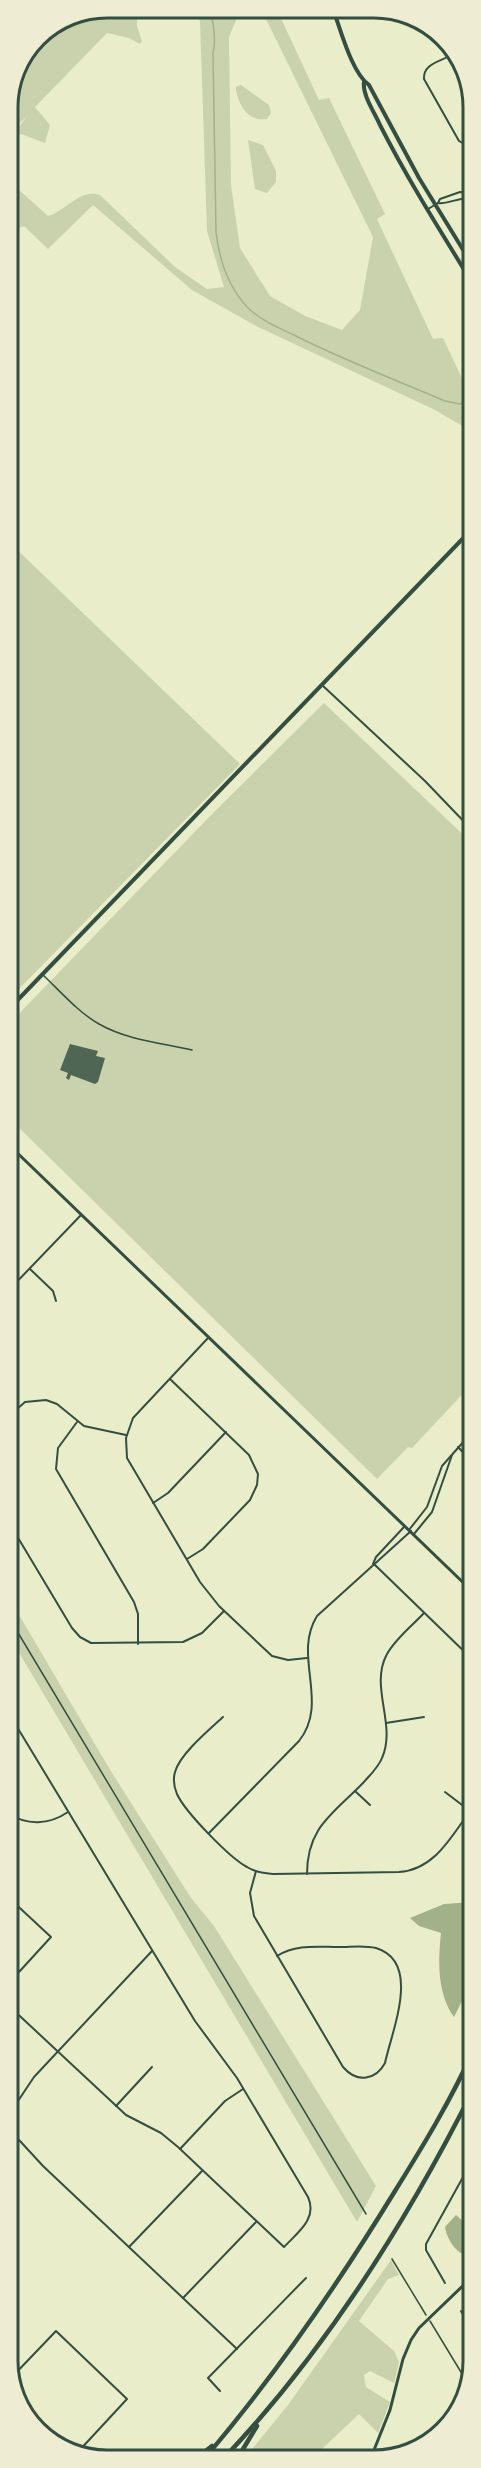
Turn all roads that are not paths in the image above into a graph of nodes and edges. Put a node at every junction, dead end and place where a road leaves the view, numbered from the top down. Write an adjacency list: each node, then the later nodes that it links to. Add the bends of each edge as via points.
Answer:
1 (337, 18): 3 (main road)
2 (447, 57): 4 (street, via 428,66 425,81)
3 (364, 82): 7 (main road); 8 (main road, via 378,119)
4 (463, 143)
5 (463, 193): 7 (street, via 450,194)
6 (463, 198): 7 (street)
7 (437, 204): 8 (street); 9 (main road)
8 (427, 210): 10 (main road)
9 (463, 250)
10 (463, 268)
11 (463, 538): 12 (main road)
12 (322, 685): 13 (street); 14 (main road)
13 (463, 820)
14 (42, 974): 15 (main road); 16 (lane, via 99,1024 122,1035)
15 (18, 999)
16 (192, 1050)
17 (18, 1154): 18 (street)
18 (81, 1215): 19 (street); 22 (street)
19 (30, 1269): 20 (street); 21 (street, via 53,1291)
20 (18, 1281)
21 (57, 1301)
22 (209, 1338): 23 (street); 33 (street)
23 (170, 1378): 26 (street); 27 (street, via 135,1416)
24 (18, 1408): 25 (street, via 42,1399 57,1404)
25 (77, 1422): 27 (street); 41 (street, via 58,1448 56,1469 134,1602)
26 (226, 1432): 32 (street, via 168,1493); 36 (street, via 253,1461 258,1472 257,1485 248,1502)
27 (126, 1435): 32 (street, via 127,1458)
28 (463, 1442): 29 (street)
29 (458, 1447): 30 (street); 31 (street)
30 (463, 1452)
31 (452, 1455): 34 (street, via 442,1466 424,1514); 34 (street, via 432,1512)
32 (153, 1503): 36 (street)
33 (405, 1526): 34 (street); 37 (street)
34 (411, 1532): 37 (street); 38 (street)
35 (18, 1538): 41 (street, via 80,1637 98,1645)
36 (187, 1559): 39 (street)
37 (374, 1564): 40 (street); 43 (street, via 317,1616 308,1638)
38 (463, 1582)
39 (224, 1611): 41 (street, via 188,1641); 43 (street, via 272,1656 288,1660)
40 (424, 1613): 42 (street); 46 (street, via 393,1645 383,1663)
41 (138, 1644)
42 (463, 1650)
43 (307, 1658): 55 (street, via 313,1709 304,1733)
44 (223, 1717): 55 (street, via 181,1760 174,1780 180,1800)
45 (424, 1718): 46 (street)
46 (386, 1723): 48 (street, via 382,1759)
47 (18, 1729): 52 (street)
48 (355, 1791): 50 (street); 57 (street, via 313,1837)
49 (444, 1792): 51 (street)
50 (370, 1805)
51 (463, 1806)
52 (68, 1812): 53 (street, via 38,1823); 59 (street)
53 (18, 1819)
54 (463, 1820): 57 (street, via 436,1855 415,1869)
55 (209, 1833): 56 (street, via 240,1862)
56 (256, 1871): 57 (street); 60 (street, via 251,1907)
57 (307, 1874)
58 (18, 1906): 61 (street, via 51,1937)
59 (152, 1951): 63 (street); 66 (street)
60 (277, 1956): 60 (street, via 344,2068 363,2078 380,2071 402,1988 396,1962 384,1951 368,1946 298,1947)
61 (18, 1973)
62 (18, 2014): 63 (street)
63 (58, 2051): 67 (street); 68 (street)
64 (152, 2067): 68 (street)
65 (463, 2070): 86 (highway, via 425,2142 360,2247)
66 (243, 2089): 71 (street, via 225,2101); 74 (street, via 310,2203 308,2221 284,2247)
67 (18, 2101)
68 (116, 2106): 71 (street)
69 (463, 2108): 85 (highway, via 391,2235)
70 (18, 2139): 75 (street)
71 (180, 2149): 72 (street)
72 (202, 2170): 74 (street); 75 (street)
73 (463, 2178): 77 (street, via 426,2244)
74 (257, 2222): 79 (street)
75 (129, 2247): 79 (street)
76 (306, 2278): 82 (street)
77 (445, 2283)
78 (463, 2286): 92 (street, via 416,2332 407,2348)
79 (183, 2298): 82 (street)
80 (461, 2311): 81 (street)
81 (463, 2314)
82 (237, 2349): 84 (street, via 208,2378)
83 (19, 2370): 87 (street, via 56,2331 128,2399)
84 (219, 2391)
85 (261, 2419): 90 (highway); 91 (highway)
86 (221, 2439): 88 (highway); 89 (highway)
87 (84, 2446)
88 (207, 2450)
89 (212, 2450)
90 (232, 2450)
91 (242, 2450)
92 (374, 2450)

